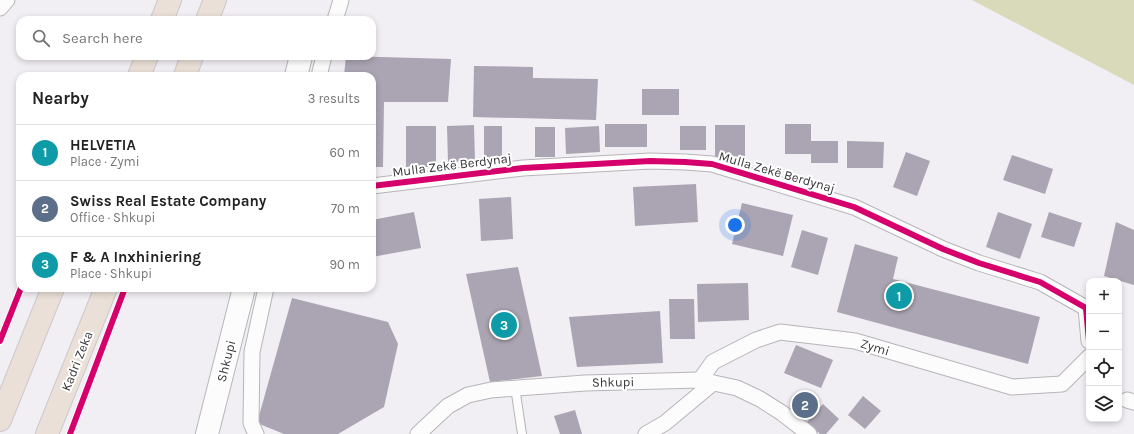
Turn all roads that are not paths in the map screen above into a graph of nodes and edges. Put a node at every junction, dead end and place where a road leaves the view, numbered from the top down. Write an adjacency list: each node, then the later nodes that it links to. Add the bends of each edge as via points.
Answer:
1 (7, 0): 5 (street)
2 (170, 0): 6 (highway)
3 (215, 0): 7 (highway)
4 (341, 0): 8 (street)
5 (0, 8)
6 (164, 16)
7 (209, 16)
8 (336, 16)
9 (145, 60): 13 (highway)
10 (190, 60): 14 (highway)
11 (300, 60): 15 (main road)
12 (323, 60): 16 (street)
13 (141, 72)
14 (186, 72)
15 (297, 72)
16 (320, 72)
17 (376, 186): 22 (street, Mulla Zekë Berdynaj, via 523,168 650,161 712,164 854,207 943,250 1040,282 1086,308)
18 (51, 292): 26 (highway)
19 (104, 292): 27 (highway, Kadri Zeka)
20 (243, 292): 28 (main road, Shkupi)
21 (265, 292): 29 (street, Shkupi, via 252,352 251,423)
22 (1087, 314)
23 (1086, 360): 24 (street, Zymi, via 1062,384 1012,387 855,341 780,332 756,340 713,362)
24 (706, 381): 25 (street, Shkupi); 32 (street, Zymi, via 665,423); 33 (street, Shkupi, via 737,388 760,399)
25 (515, 387): 30 (street, Shkupi, via 468,395 448,406); 31 (lane)
26 (0, 420)
27 (47, 434)
28 (207, 434)
29 (256, 434)
30 (418, 434)
31 (522, 434)
32 (646, 434)
33 (809, 434)

